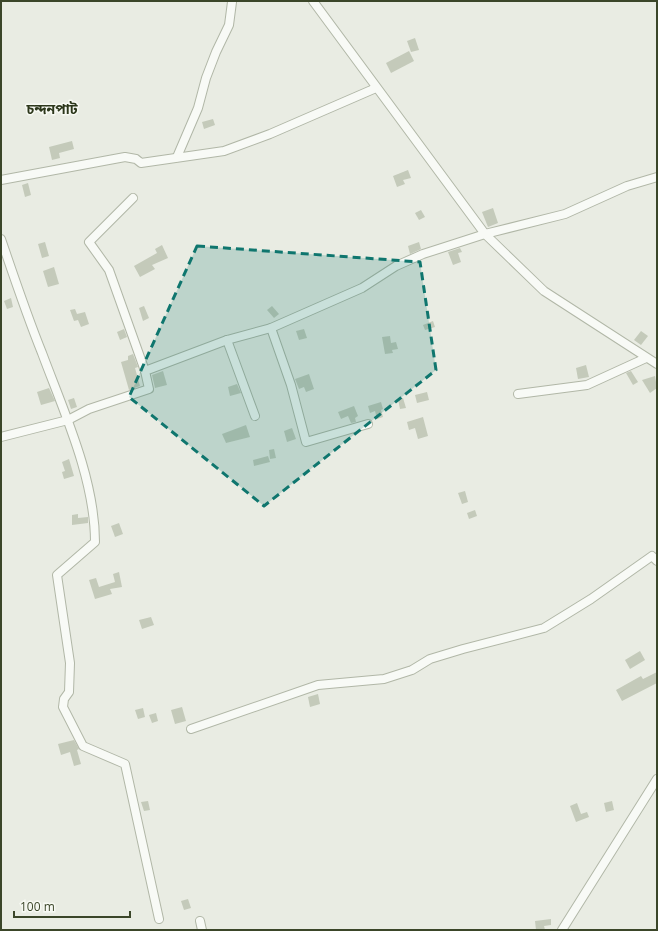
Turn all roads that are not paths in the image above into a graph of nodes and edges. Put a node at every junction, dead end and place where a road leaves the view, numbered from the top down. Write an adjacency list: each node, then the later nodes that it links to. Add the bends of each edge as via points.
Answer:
1 (313, 1): 3 (street)
2 (232, 2): 4 (street, via 229,25 216,52 198,108)
3 (376, 88): 4 (street, via 224,151); 8 (street)
4 (177, 157): 6 (street, via 141,163 125,157)
5 (657, 177): 8 (street, via 627,186 565,214)
6 (1, 180)
7 (133, 198): 14 (street, via 89,242 109,270)
8 (485, 234): 10 (street, via 423,254 396,266 362,288); 12 (street, via 544,291)
9 (1, 239): 17 (street)
10 (271, 328): 11 (street); 18 (street, via 291,385 306,442)
11 (227, 340): 14 (street); 16 (street)
12 (646, 358): 13 (street); 15 (street, via 587,385)
13 (657, 364)
14 (145, 371): 17 (street, via 149,389 88,409)
15 (518, 394)
16 (254, 416)
17 (68, 420): 19 (street); 23 (street, via 95,518 95,542 57,575 70,663 69,692 62,707 83,746 125,764)
18 (368, 424)
19 (1, 436)
20 (657, 561): 21 (street, via 652,556 544,628 430,659 412,670 384,680 318,685)
21 (191, 729)
22 (657, 778): 26 (street)
23 (159, 919)
24 (200, 922): 25 (street)
25 (202, 930)
26 (562, 930)

